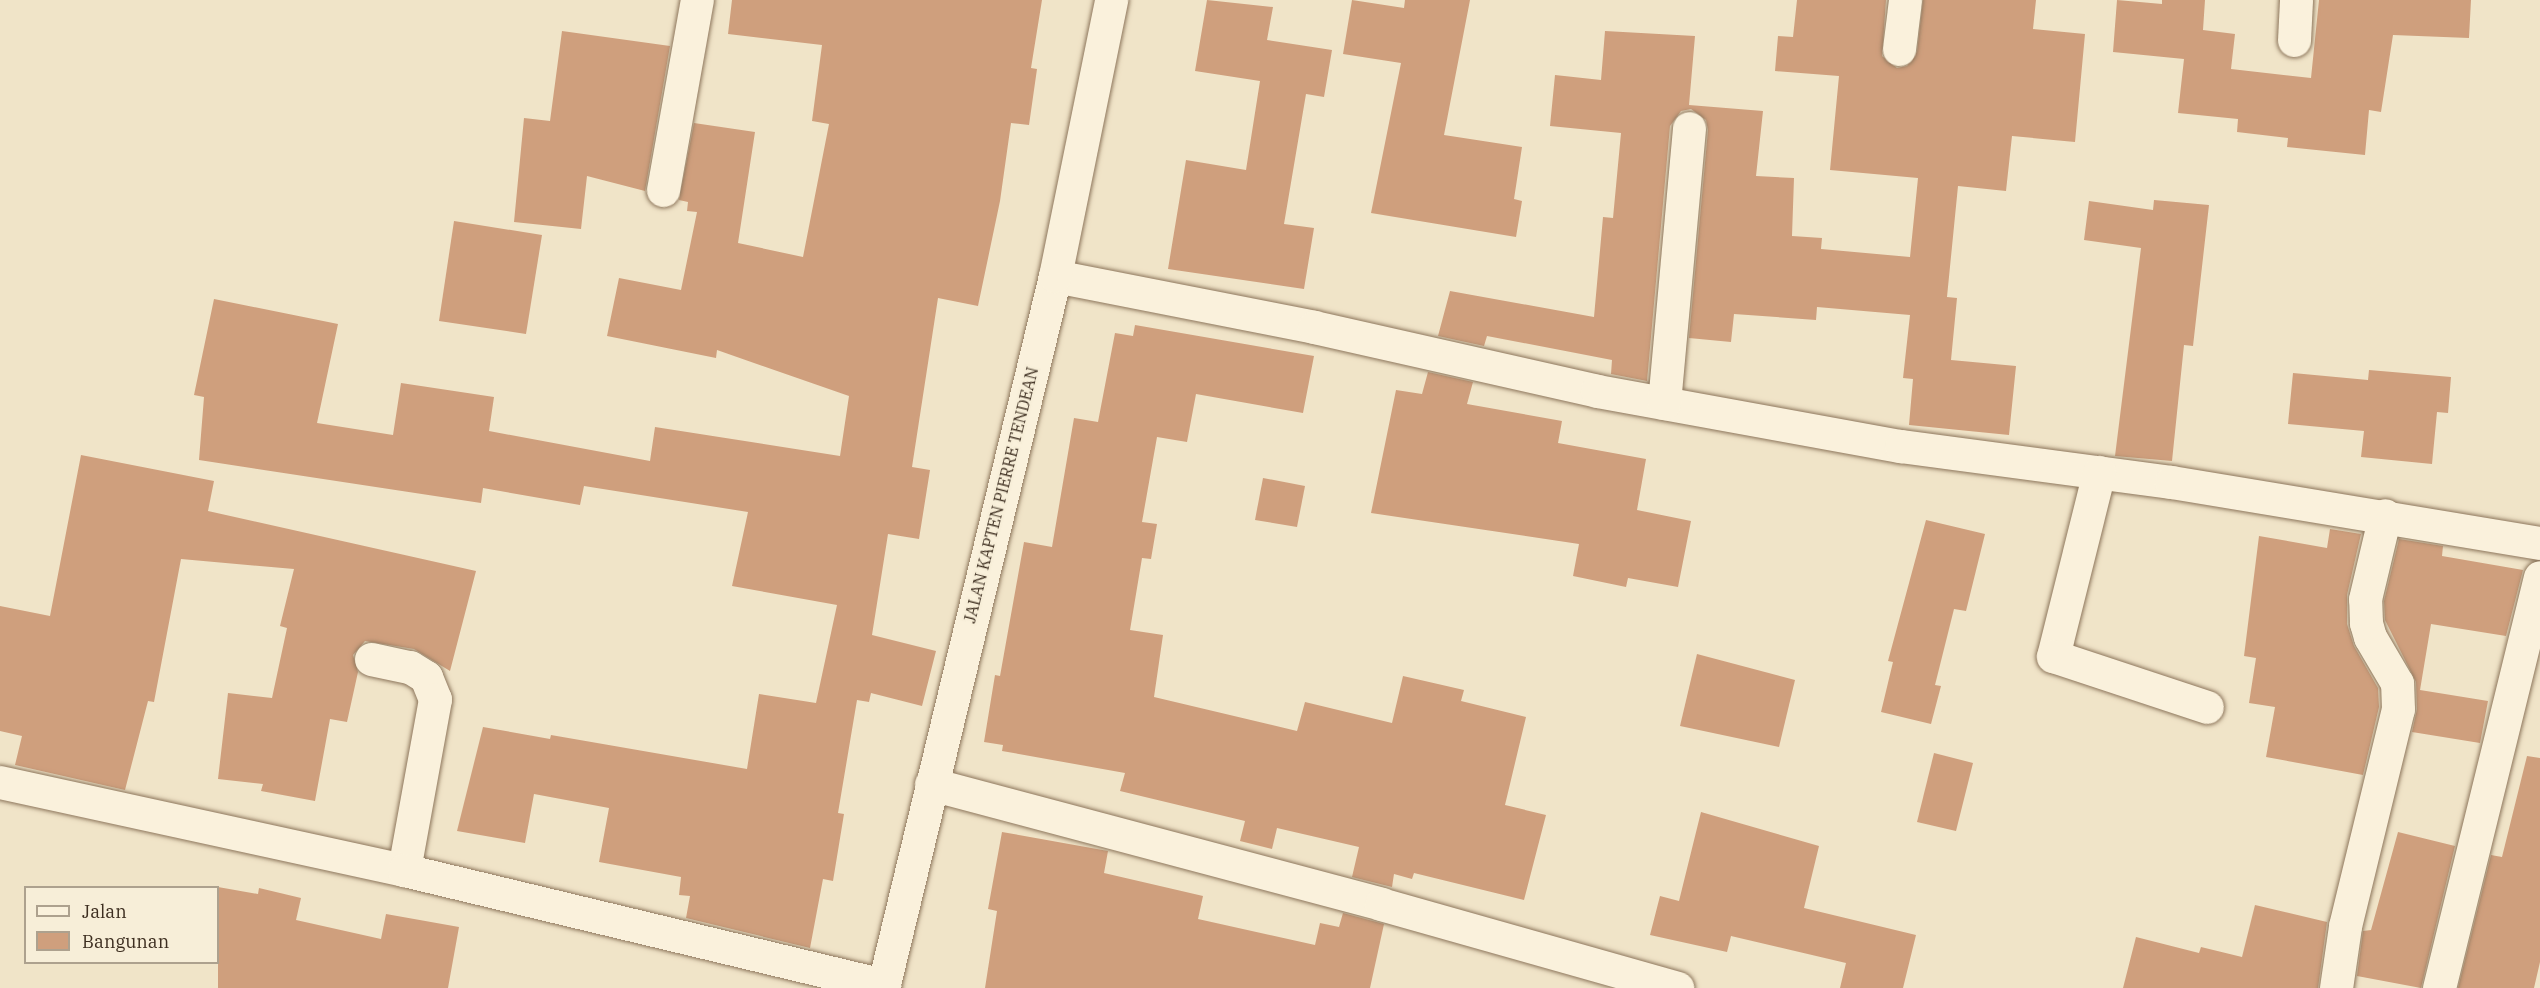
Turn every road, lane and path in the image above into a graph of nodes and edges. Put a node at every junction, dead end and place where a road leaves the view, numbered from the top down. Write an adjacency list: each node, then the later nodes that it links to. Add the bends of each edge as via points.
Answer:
1 (697, 0): 8 (street)
2 (1111, 0): 9 (street, JALAN KAPTEN PIERRE TENDEAN)
3 (1905, 0): 6 (street)
4 (2296, 0): 5 (street)
5 (2294, 40)
6 (1899, 49)
7 (1689, 128): 10 (street)
8 (663, 190)
9 (1054, 276): 10 (street, via 1314,327); 18 (street, JALAN KAPTEN PIERRE TENDEAN)
10 (1664, 403): 11 (street, via 1901,446)
11 (2099, 472): 12 (street); 16 (street, via 2053,656)
12 (2385, 515): 13 (street); 22 (street, via 2365,600 2366,623 2397,683 2398,709 2345,926)
13 (2540, 543)
14 (2540, 577): 23 (street)
15 (371, 659): 19 (street, via 410,668 426,677 435,699)
16 (2207, 706)
17 (0, 782): 19 (street)
18 (931, 784): 20 (street, JALAN KAPTEN PIERRE TENDEAN); 21 (street)
19 (404, 870): 20 (street)
20 (883, 986)
21 (1677, 988)
22 (2336, 988)
23 (2439, 988)

